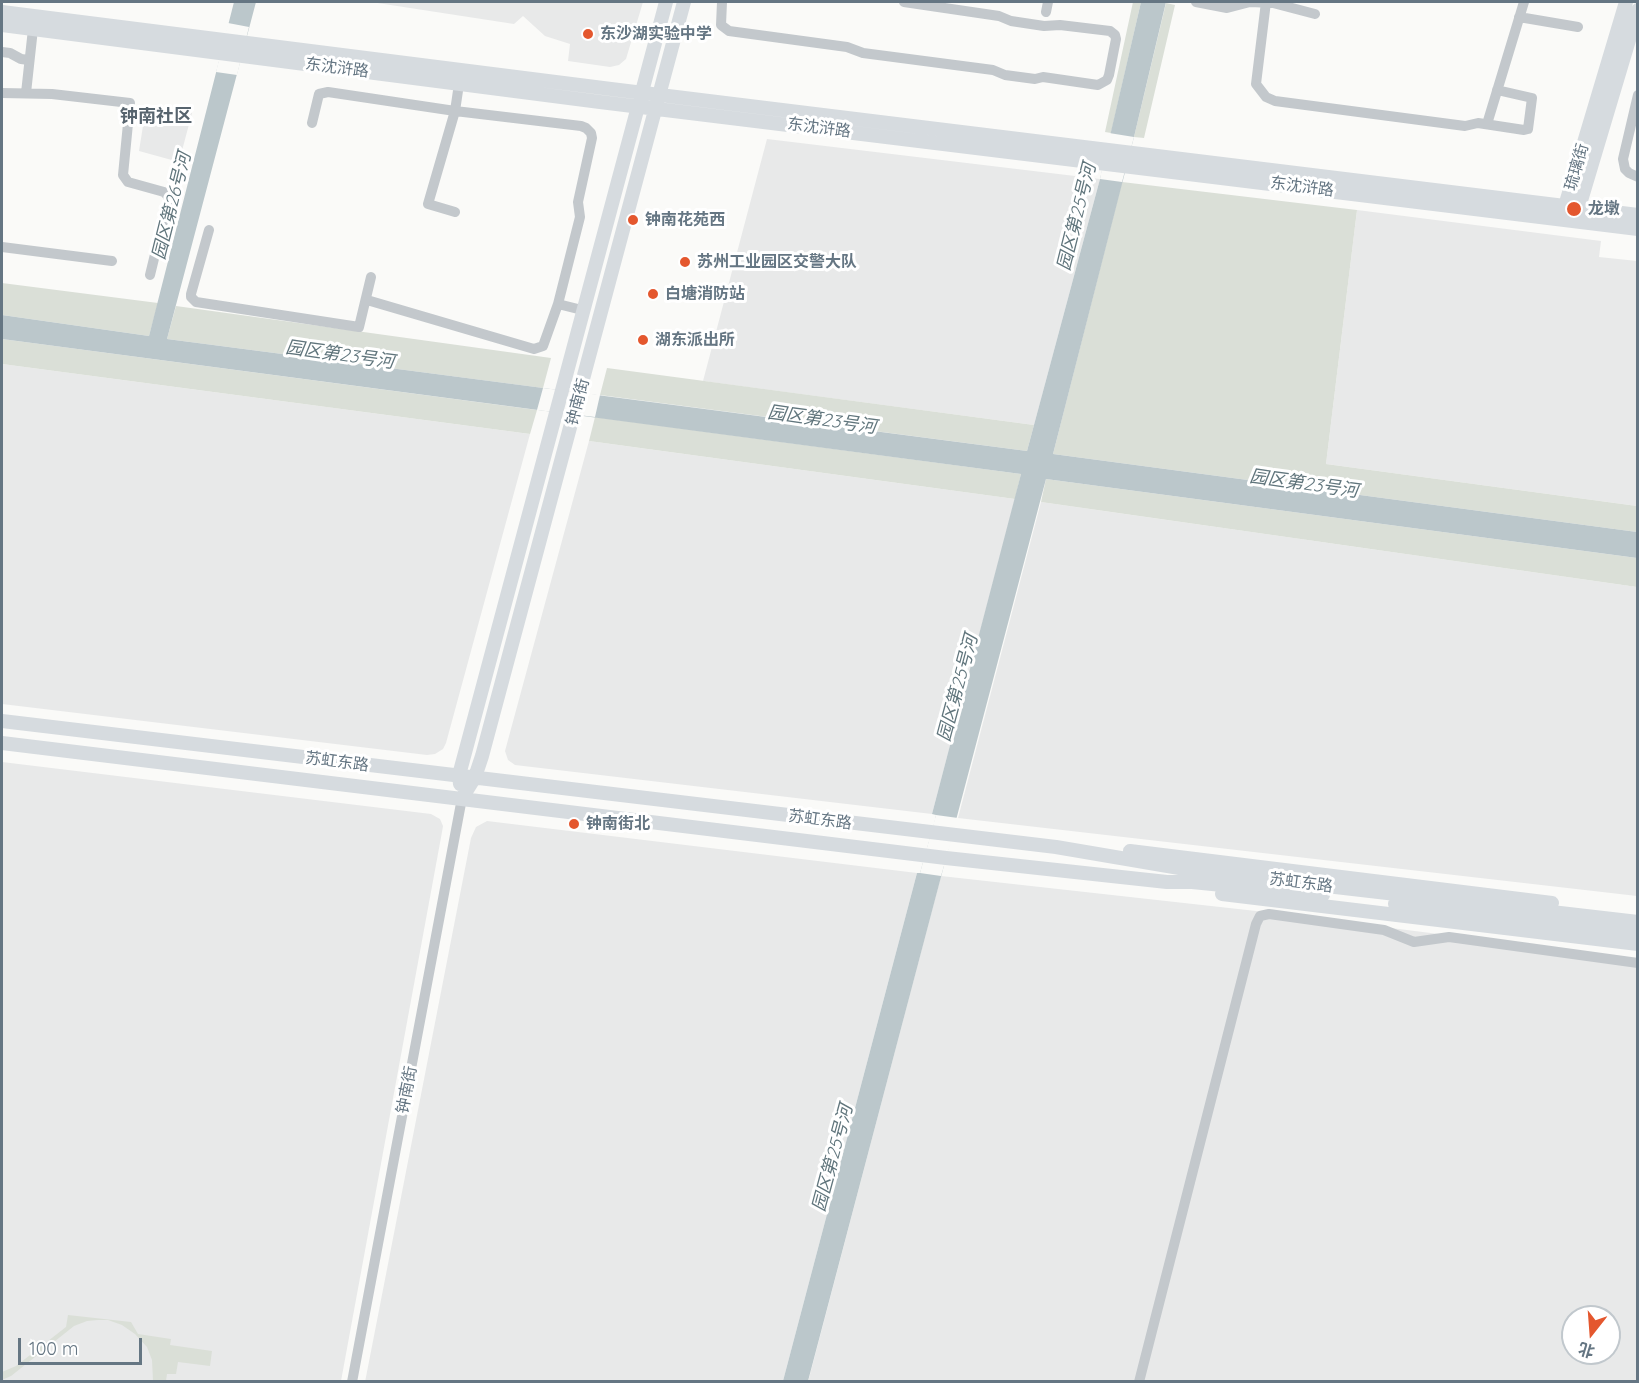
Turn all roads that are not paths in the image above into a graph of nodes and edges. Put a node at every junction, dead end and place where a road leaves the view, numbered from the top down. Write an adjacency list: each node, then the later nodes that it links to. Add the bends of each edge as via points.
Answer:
1 (666, 2): 29 (main road, 钟南街)
2 (684, 2): 27 (main road, 钟南街)
3 (722, 2): 10 (street, via 721,25 729,31 1035,79 1098,85 1109,75 1116,39 1110,31 1044,26)
4 (904, 2): 10 (street)
5 (1196, 2): 6 (street, via 1227,8)
6 (1249, 2): 7 (street)
7 (1266, 2): 13 (street); 33 (street, via 1256,84 1266,97 1465,126)
8 (1524, 2): 14 (street)
9 (1626, 2): 16 (main road, 琉璃街)
10 (920, 3)
11 (1638, 10): 16 (main road, 琉璃街)
12 (2, 12): 19 (main road, 东沈浒路)
13 (1315, 14)
14 (1519, 17): 17 (street); 24 (street)
15 (2, 25): 18 (main road, 东沈浒路)
16 (1630, 25): 37 (main road, 琉璃街); 38 (main road, 琉璃街)
17 (1578, 27)
18 (33, 29): 19 (main road, 东沈浒路); 22 (street)
19 (222, 47): 20 (main road, 东沈浒路)
20 (244, 50): 23 (main road, 东沈浒路); 29 (main road, 东沈浒路)
21 (2, 52): 22 (street)
22 (29, 60): 26 (street)
23 (459, 84): 29 (main road, 东沈浒路); 31 (street)
24 (1497, 90): 33 (street); 33 (street, via 1532,98 1530,124 1524,130)
25 (2, 93): 26 (street)
26 (26, 93): 46 (street, via 130,103 123,175 128,182 169,197)
27 (659, 94): 29 (main road, 东沈浒路); 30 (main road, 钟南街); 34 (main road, 东沈浒路)
28 (1638, 94): 36 (street, via 1623,159 1625,169)
29 (638, 99): 30 (main road, 东沈浒路); 50 (main road, 钟南街)
30 (655, 108): 34 (main road, 东沈浒路); 54 (main road, 钟南街)
31 (455, 111): 32 (street, via 323,92); 39 (street, via 428,204); 49 (street, via 581,126 591,133 578,202 580,217)
32 (312, 123)
33 (1487, 124)
34 (1104, 156): 35 (main road, 东沈浒路)
35 (1129, 159): 37 (main road, 东沈浒路); 41 (main road, 东沈浒路)
36 (1638, 177)
37 (1565, 206): 38 (main road, 东沈浒路); 41 (main road, 琉璃街)
38 (1580, 207): 40 (main road, 东沈浒路); 41 (main road, 琉璃街)
39 (455, 212)
40 (1638, 215)
41 (1573, 222): 42 (main road, 东沈浒路)
42 (1638, 229)
43 (209, 230): 48 (street, via 191,294 196,302 359,327)
44 (2, 247): 45 (street)
45 (112, 261)
46 (150, 275)
47 (371, 277): 48 (street)
48 (367, 300): 49 (street, via 534,349 546,343)
49 (558, 304): 50 (street)
50 (582, 310): 53 (main road, 钟南街)
51 (2, 721): 53 (main road, 苏虹东路)
52 (2, 743): 55 (main road, 苏虹东路)
53 (459, 776): 54 (main road, 苏虹东路); 55 (main road, 钟南街)
54 (476, 777): 55 (main road, 钟南街); 56 (main road, 苏虹东路)
55 (462, 798): 57 (main road, 苏虹东路); 64 (street, 钟南街)
56 (1056, 847): 58 (main road, via 1094,847); 59 (main road, 苏虹东路, via 1197,871)
57 (1167, 882): 59 (main road, 苏虹东路); 62 (main road, via 1190,890)
58 (1638, 913)
59 (1557, 918): 60 (main road, 苏虹东路); 61 (main road, 苏虹东路)
60 (1638, 922)
61 (1638, 932)
62 (1638, 944)
63 (1638, 963): 65 (street, via 1449,937 1414,942 1384,930 1260,916)
64 (352, 1382)
65 (1138, 1382)

